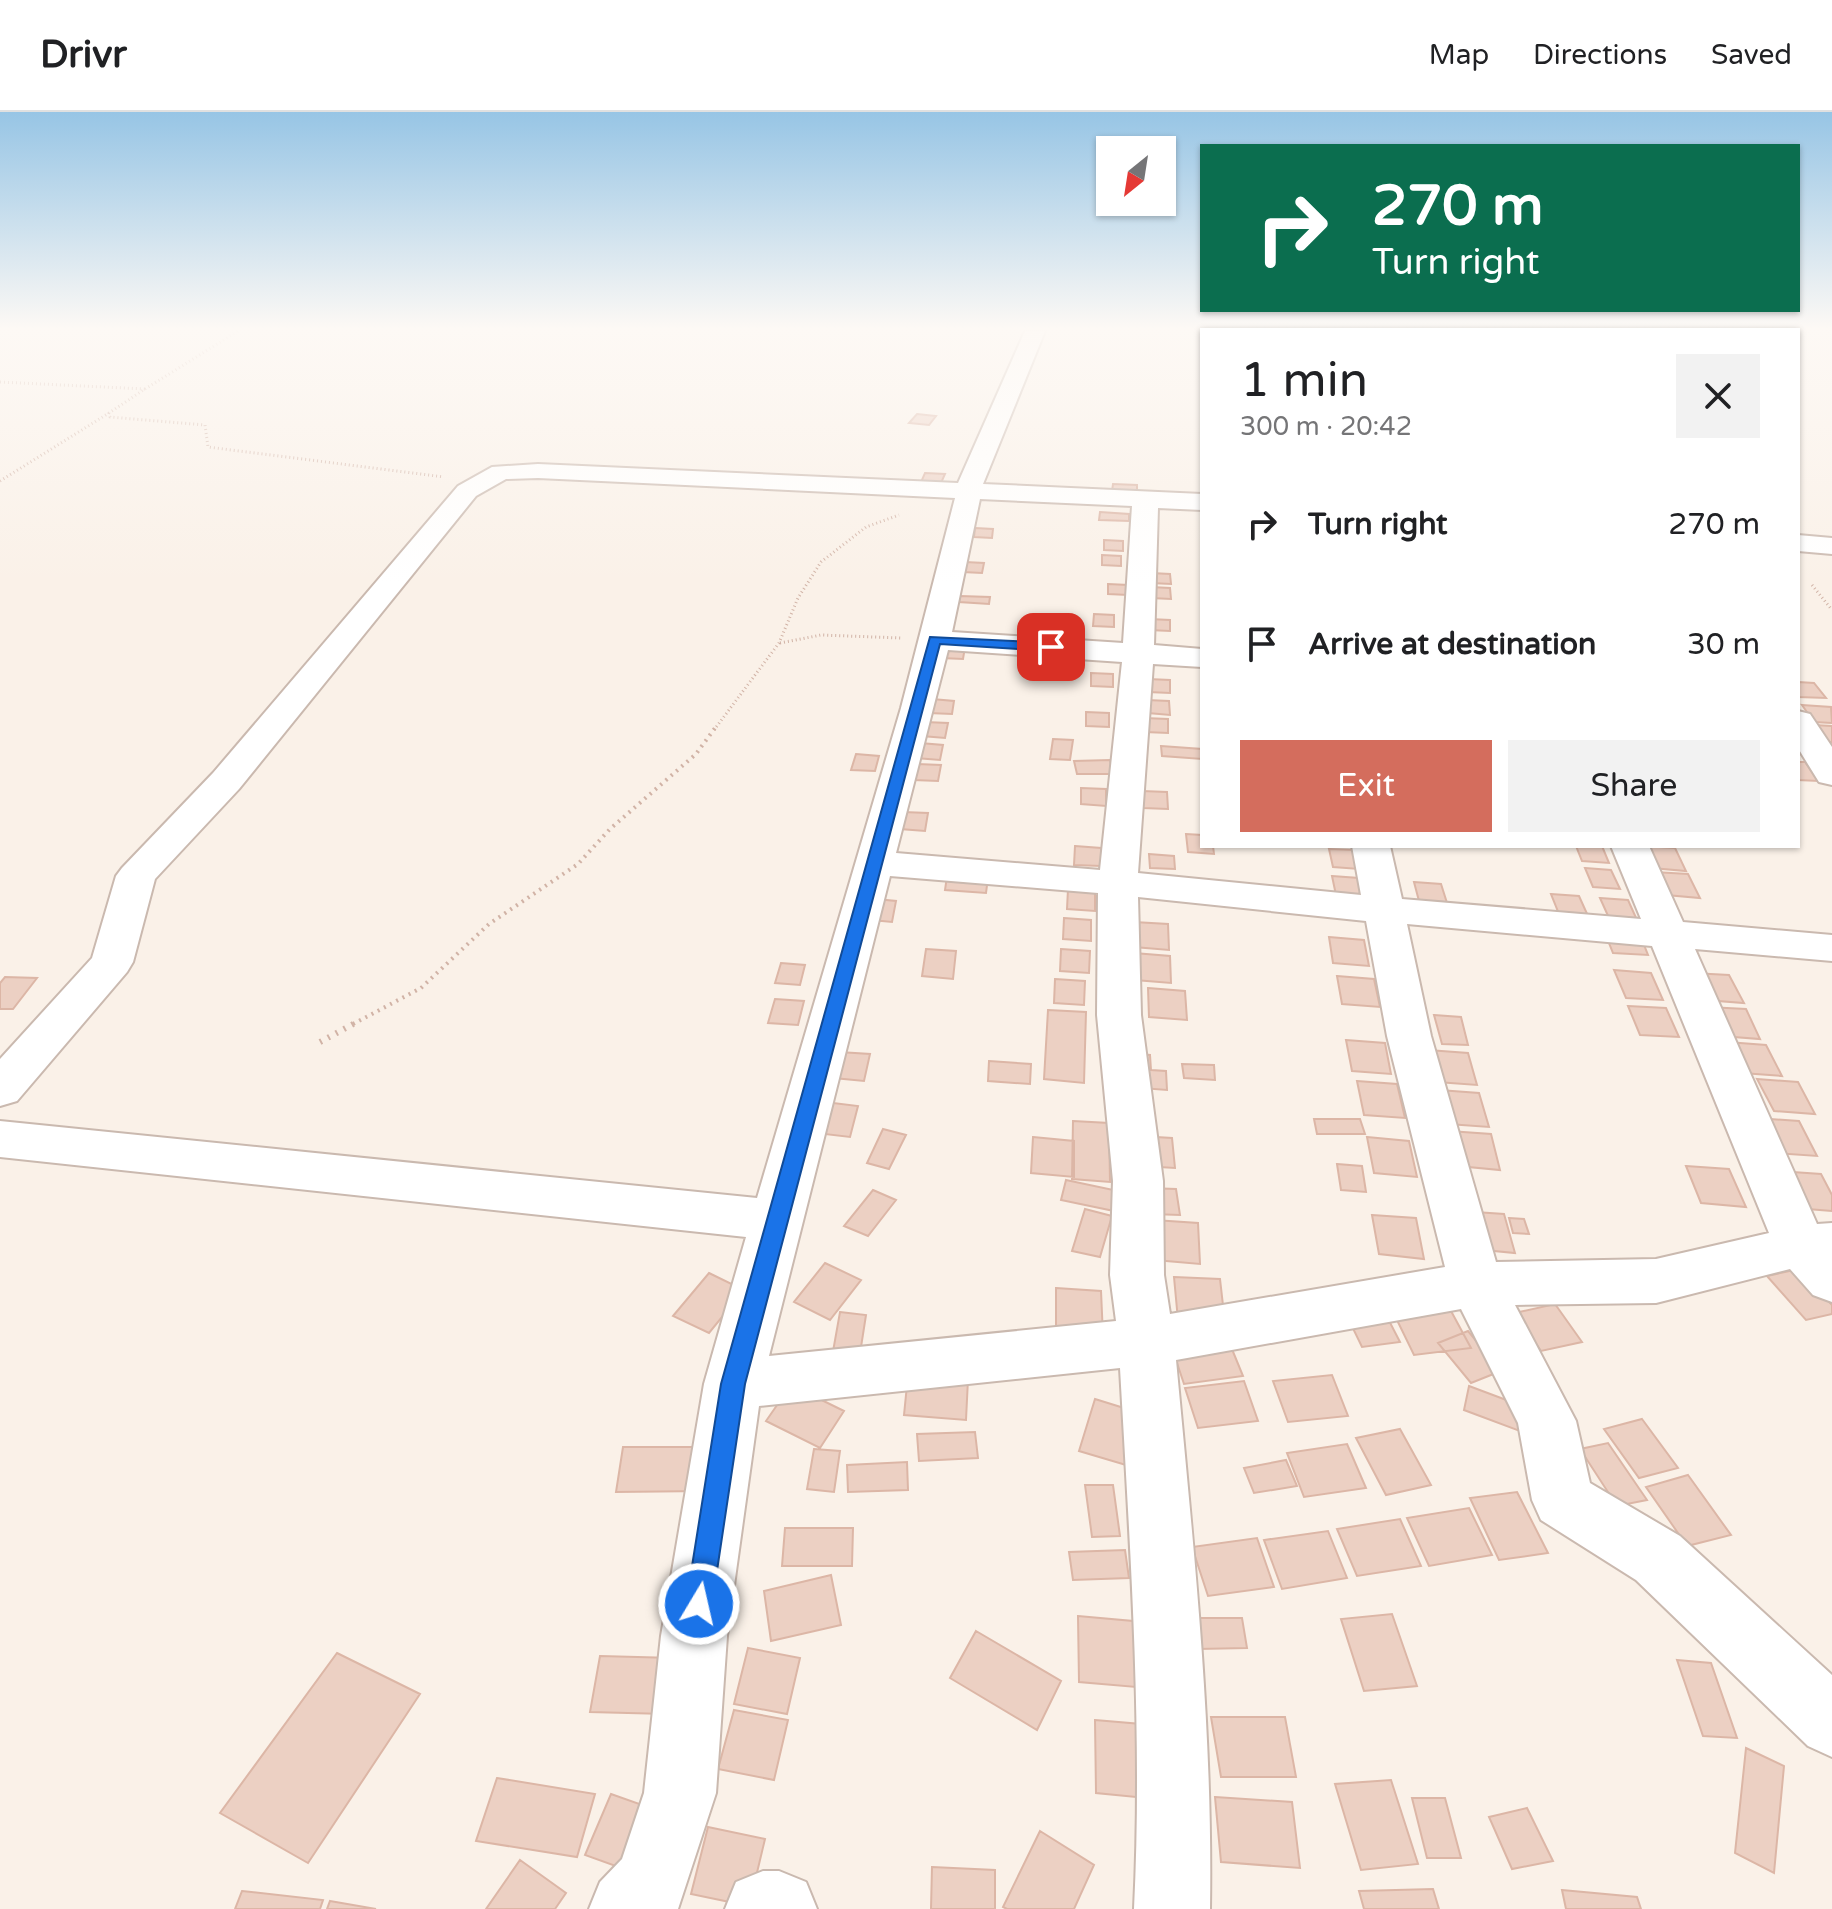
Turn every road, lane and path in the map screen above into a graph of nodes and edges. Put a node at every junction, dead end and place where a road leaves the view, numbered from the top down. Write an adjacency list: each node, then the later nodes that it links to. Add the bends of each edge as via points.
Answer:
1 (106, 415): 5 (path)
2 (109, 415): 4 (path, via 205,425 208,447 433,478)
3 (1002, 415): 6 (street)
4 (501, 472): 6 (street); 27 (street, via 467,491 226,781 136,876 112,962)
5 (0, 481)
6 (968, 500): 7 (street); 13 (street); 14 (path, via 907,512 866,527 821,562)
7 (1145, 500): 8 (street); 15 (street)
8 (1200, 502)
9 (1800, 543): 10 (street)
10 (1832, 546)
11 (1812, 585): 12 (path)
12 (1832, 610)
13 (934, 640): 14 (path, via 821,635); 15 (street); 21 (street)
14 (779, 643): 26 (path, via 696,754 578,864 489,924 421,988)
15 (1138, 653): 16 (street); 22 (street)
16 (1200, 658)
17 (1800, 724): 18 (street)
18 (1832, 774)
19 (1371, 848): 23 (street)
20 (1631, 848): 24 (street)
21 (874, 863): 22 (street); 29 (street)
22 (1118, 883): 23 (street); 32 (street, via 1119,1015 1138,1181 1137,1275)
23 (1384, 910): 24 (street); 31 (street, via 1409,1036)
24 (1667, 934): 25 (street); 30 (street)
25 (1832, 948)
26 (320, 1042)
27 (0, 1089)
28 (0, 1139): 29 (street)
29 (776, 1220): 33 (street)
30 (1822, 1257): 31 (street, via 1656,1281)
31 (1476, 1284): 32 (street); 34 (street, via 1547,1421 1563,1500 1658,1558)
32 (1146, 1342): 33 (street); 38 (street, via 1166,1606 1175,1816)
33 (733, 1384): 35 (street, via 694,1636 680,1793 652,1882)
34 (1832, 1722)
35 (627, 1909)
36 (763, 1909): 37 (street)
37 (779, 1909)
38 (1172, 1909)

